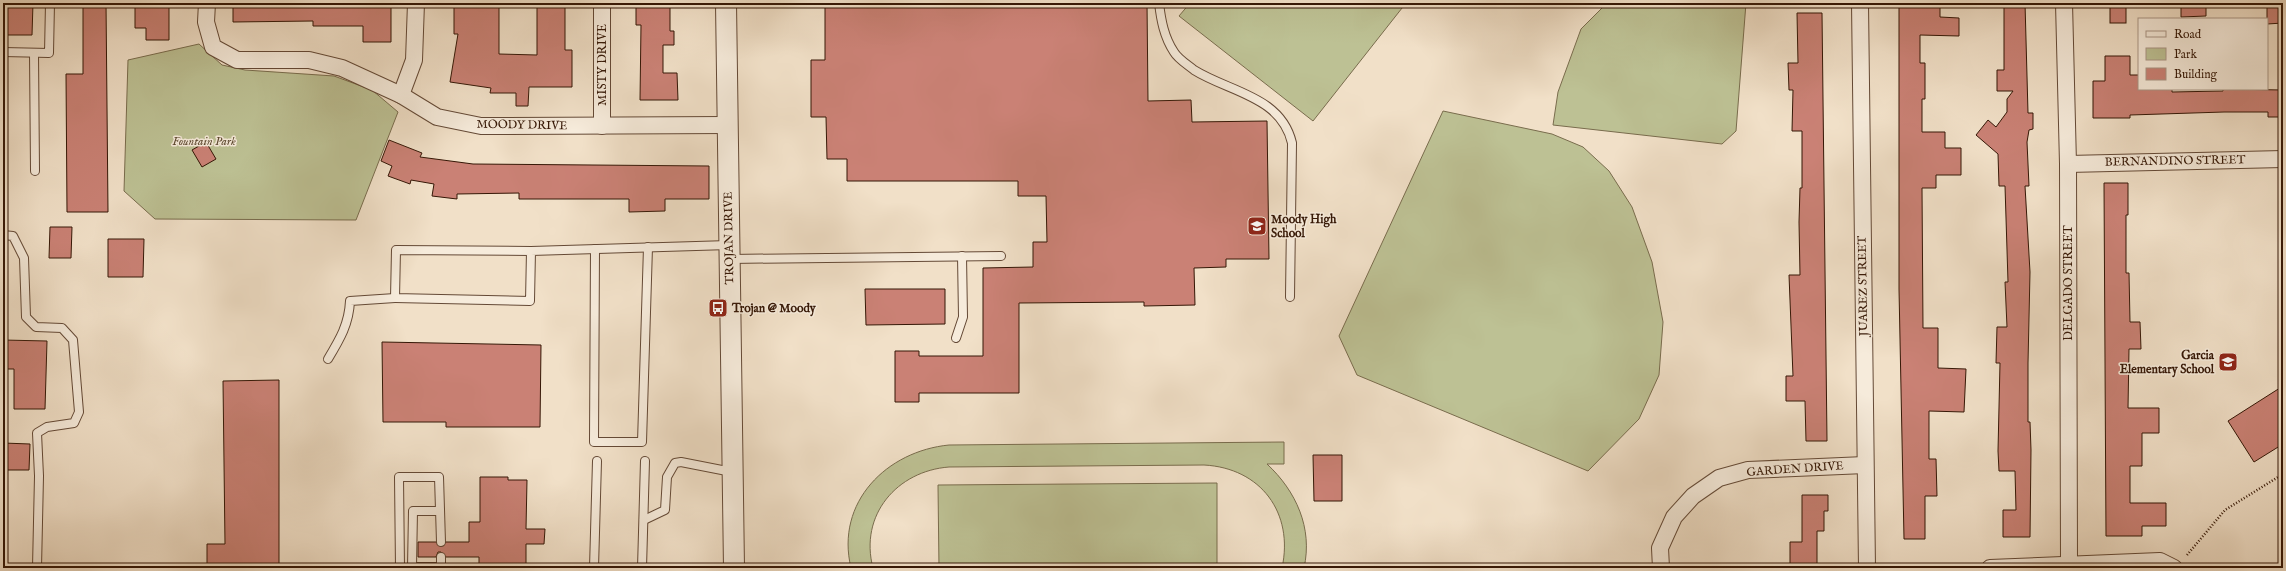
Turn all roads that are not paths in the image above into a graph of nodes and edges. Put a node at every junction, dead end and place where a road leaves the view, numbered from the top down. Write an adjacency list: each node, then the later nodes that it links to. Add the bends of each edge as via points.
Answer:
1 (50, 3): 10 (lane, via 49,53)
2 (207, 3): 11 (street, MOODY DRIVE, via 206,22 213,47 237,60 310,60 342,68)
3 (416, 3): 11 (street, via 414,60)
4 (602, 3): 13 (street, MISTY DRIVE)
5 (726, 3): 12 (street, TROJAN DRIVE)
6 (1159, 3): 24 (lane, via 1161,23 1174,53 1210,80 1256,98 1273,109 1290,133)
7 (1860, 3): 30 (street, JUAREZ STREET)
8 (2064, 3): 15 (street, DELGADO STREET)
9 (3, 52): 10 (lane)
10 (34, 52): 16 (lane)
11 (401, 95): 13 (street, MOODY DRIVE, via 437,117 481,126)
12 (728, 125): 13 (street, MOODY DRIVE); 21 (street, TROJAN DRIVE)
13 (602, 126)
14 (2283, 159): 15 (street, BERNANDINO STREET)
15 (2068, 164): 36 (street, DELGADO STREET)
16 (35, 171)
17 (3, 235): 37 (lane, via 13,236 24,258 26,317 36,327 62,328 73,340 79,412 74,423 47,427 37,433)
18 (648, 247): 19 (lane); 19 (lane, via 642,442 594,442); 21 (lane)
19 (595, 249): 20 (lane)
20 (531, 251): 25 (lane, via 396,250); 25 (lane, via 530,301)
21 (730, 252): 22 (lane); 31 (street, TROJAN DRIVE)
22 (962, 256): 23 (lane); 26 (lane, via 963,317)
23 (1001, 256)
24 (1290, 297)
25 (395, 298): 27 (lane, via 350,301 350,314 345,330)
26 (956, 338)
27 (328, 358)
28 (597, 461): 40 (lane)
29 (645, 461): 33 (lane)
30 (1865, 465): 43 (street, GARDEN DRIVE, via 1748,470 1719,478 1693,496 1674,517 1660,548); 44 (street, JUAREZ STREET)
31 (732, 472): 33 (lane, via 675,463 667,476 665,510); 42 (street, TROJAN DRIVE)
32 (440, 511): 34 (lane); 38 (lane, via 439,477 399,477); 39 (lane, via 413,511 412,567)
33 (644, 520): 41 (lane)
34 (441, 542)
35 (441, 557): 39 (lane)
36 (2069, 564): 45 (street); 46 (street, via 2160,561)
37 (37, 568)
38 (400, 568)
39 (441, 568)
40 (594, 568)
41 (642, 568)
42 (734, 568)
43 (1660, 568)
44 (1867, 568)
45 (1990, 568)
46 (2174, 568)

